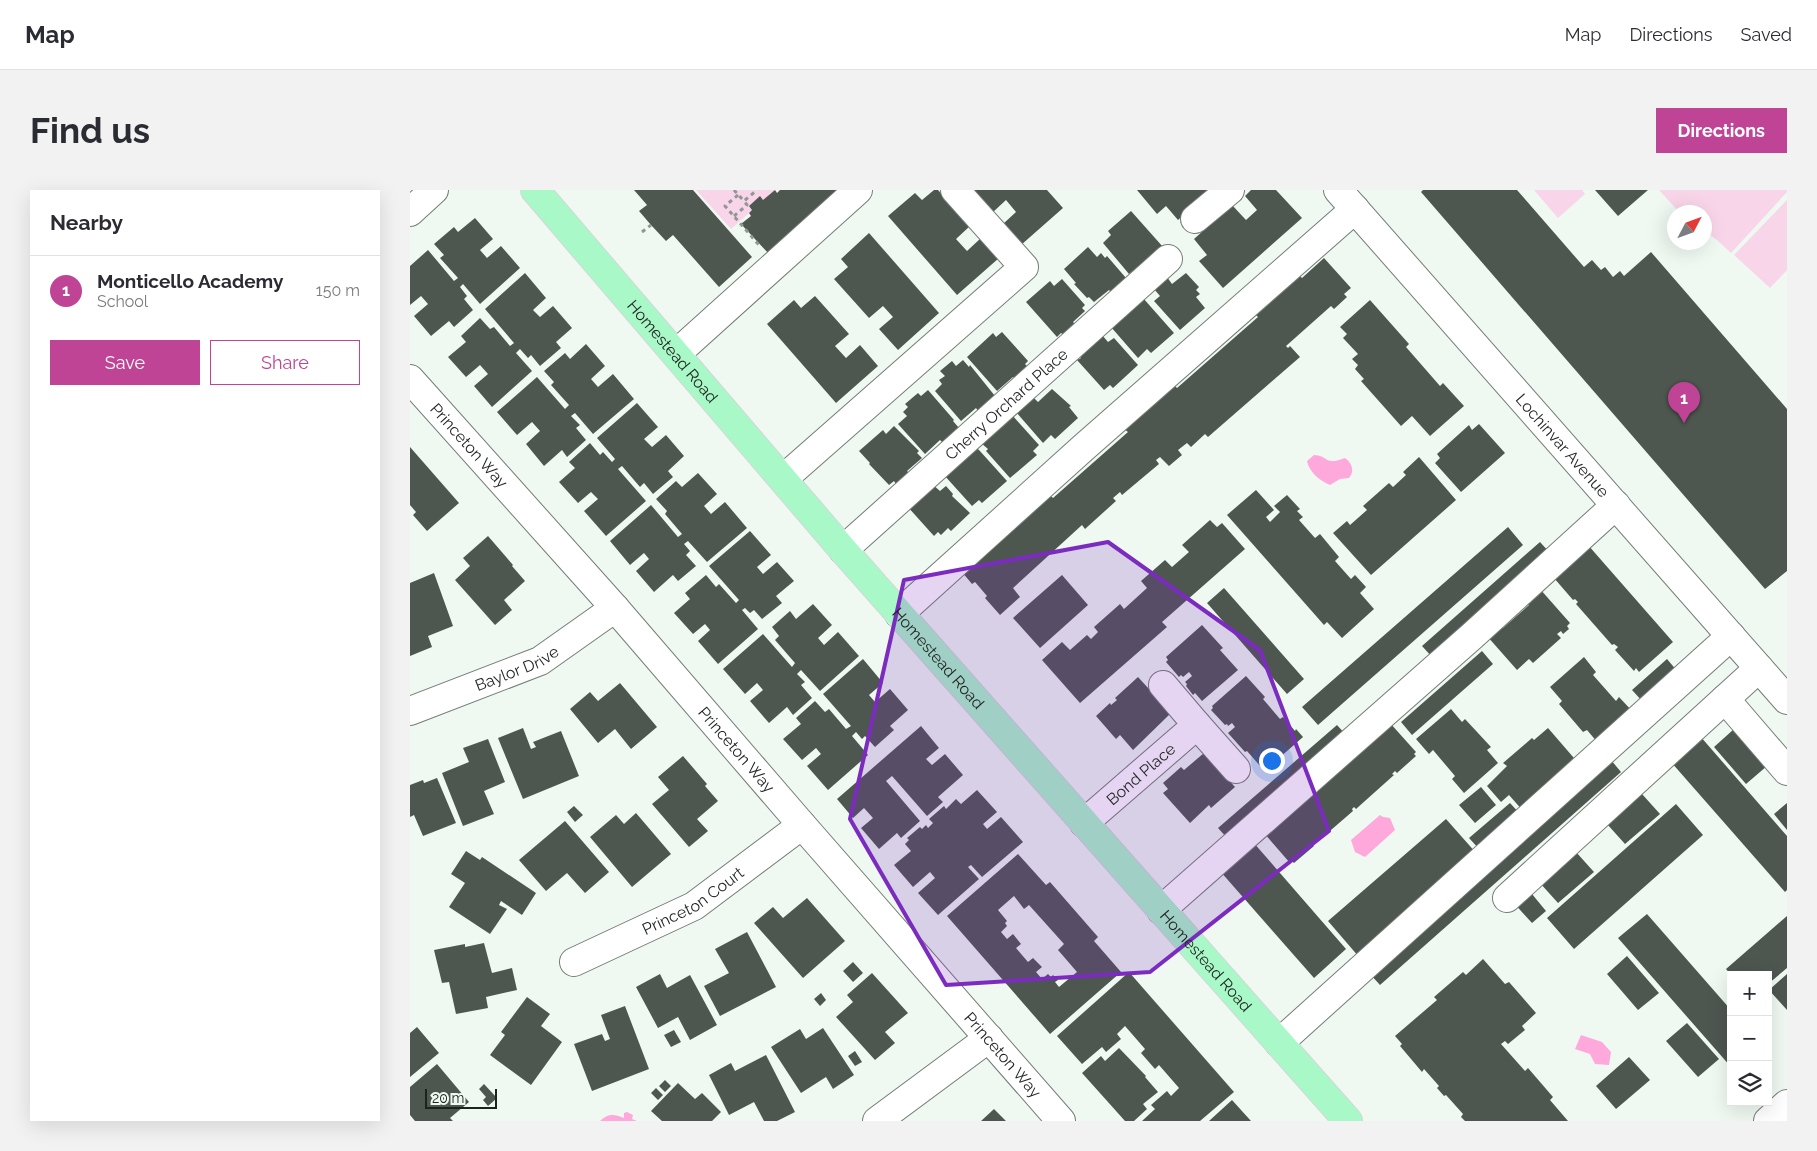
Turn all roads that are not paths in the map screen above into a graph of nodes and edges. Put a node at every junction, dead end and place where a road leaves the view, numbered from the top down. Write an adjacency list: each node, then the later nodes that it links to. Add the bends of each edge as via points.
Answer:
1 (434, 190): 7 (street)
2 (535, 190): 10 (main road, Homestead Road)
3 (858, 190): 10 (street)
4 (955, 190): 12 (street, via 1024,267)
5 (1230, 190): 8 (street)
6 (1346, 199): 13 (street, Lochinvar Avenue); 16 (street, via 1083,448)
7 (410, 212)
8 (1195, 219)
9 (1168, 259): 14 (street, Cherry Orchard Place)
10 (676, 354): 12 (main road, Homestead Road)
11 (410, 379): 15 (street, Princeton Way)
12 (783, 479): 14 (main road, Homestead Road)
13 (1616, 505): 17 (street, Lochinvar Avenue); 29 (street)
14 (843, 550): 16 (main road, Homestead Road)
15 (615, 608): 22 (street, Baylor Drive, via 540,661); 27 (street, Princeton Way)
16 (899, 614): 26 (main road, Homestead Road)
17 (1731, 636): 18 (street, Lochinvar Avenue); 32 (street)
18 (1759, 668): 20 (street); 21 (street, Lochinvar Avenue)
19 (1163, 685): 23 (street)
20 (1725, 699): 25 (street); 28 (street)
21 (1787, 700)
22 (410, 711)
23 (1197, 725): 24 (street); 26 (street, Bond Place)
24 (1236, 770)
25 (1787, 771)
26 (1084, 822): 29 (main road, Homestead Road)
27 (802, 825): 30 (street, Princeton Court, via 694,906); 31 (street, Princeton Way)
28 (1507, 898)
29 (1161, 910): 32 (main road, Homestead Road)
30 (574, 962)
31 (989, 1038): 34 (street); 35 (street, Princeton Way)
32 (1279, 1043): 36 (main road, Homestead Road)
33 (1787, 1104): 37 (street)
34 (877, 1121)
35 (1062, 1121)
36 (1348, 1121)
37 (1768, 1121)

